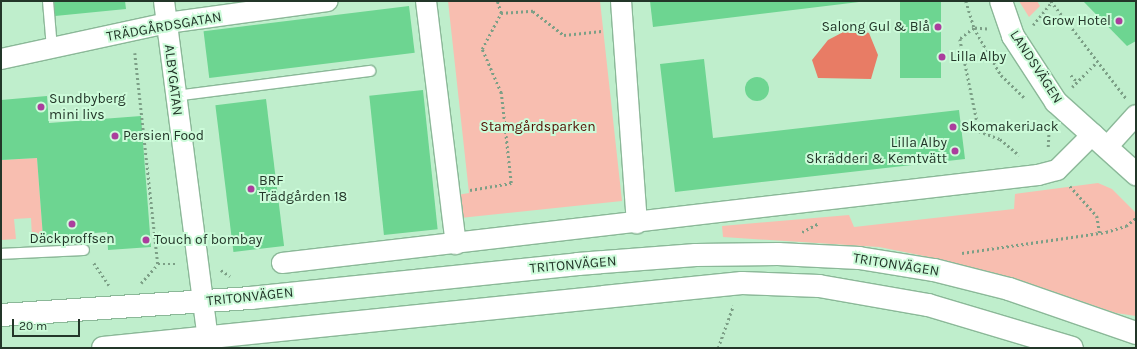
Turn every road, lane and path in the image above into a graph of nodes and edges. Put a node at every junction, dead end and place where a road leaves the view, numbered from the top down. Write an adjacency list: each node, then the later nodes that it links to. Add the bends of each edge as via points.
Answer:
1 (48, 1): 16 (lane)
2 (164, 1): 11 (street, ALBYGATAN)
3 (328, 1): 11 (street, TRÄDGÅRDSGATAN)
4 (426, 1): 30 (street)
5 (497, 1): 10 (path)
6 (621, 1): 14 (street)
7 (966, 1): 13 (path)
8 (1001, 1): 26 (street, LANDSVÄGEN, via 1013,36 1056,102)
9 (1051, 2): 12 (path); 24 (path)
10 (501, 13): 14 (path, via 534,11 564,35); 30 (path, via 482,49 501,93 511,183)
11 (166, 23): 16 (street, TRÄDGÅRDSGATAN); 22 (street, ALBYGATAN)
12 (1032, 25)
13 (974, 28): 15 (path); 23 (path, via 1002,75); 27 (path, via 960,39 979,131 1000,139)
14 (623, 29): 31 (street)
15 (992, 29)
16 (52, 49): 18 (street, TRÄDGÅRDSGATAN)
17 (136, 52): 38 (path)
18 (1, 59)
19 (370, 71): 22 (lane)
20 (1071, 75): 21 (path)
21 (1077, 82)
22 (175, 96): 36 (street, ALBYGATAN)
23 (1027, 100)
24 (1134, 110): 26 (street)
25 (1045, 121): 29 (path, via 1050,140 1045,157)
26 (1100, 141): 28 (street, LANDSVÄGEN); 29 (street)
27 (1023, 159)
28 (1136, 174)
29 (1063, 178): 31 (street); 32 (path, via 1097,216)
30 (449, 192): 33 (street)
31 (637, 223): 33 (street)
32 (1100, 234)
33 (456, 244): 37 (street)
34 (84, 250): 35 (lane); 41 (path)
35 (1, 254)
36 (197, 263): 38 (path); 39 (path, via 214,262); 44 (street, ALBYGATAN)
37 (282, 263)
38 (158, 264): 40 (path, via 141,283)
39 (237, 280)
40 (133, 284)
41 (110, 285): 42 (path); 43 (path)
42 (118, 285)
43 (102, 286)
44 (203, 302): 48 (street, TRITONVÄGEN); 49 (street, TRITONVÄGEN, via 578,264 696,255 778,254 858,258 934,270 1009,289); 50 (street, ALBYGATAN)
45 (734, 303): 46 (path); 47 (path); 52 (path)
46 (740, 303)
47 (726, 304)
48 (1, 315)
49 (1136, 333)
50 (208, 343): 51 (street); 53 (street, via 742,283 819,286 928,305)
51 (103, 348)
52 (718, 348)
53 (1072, 348)

